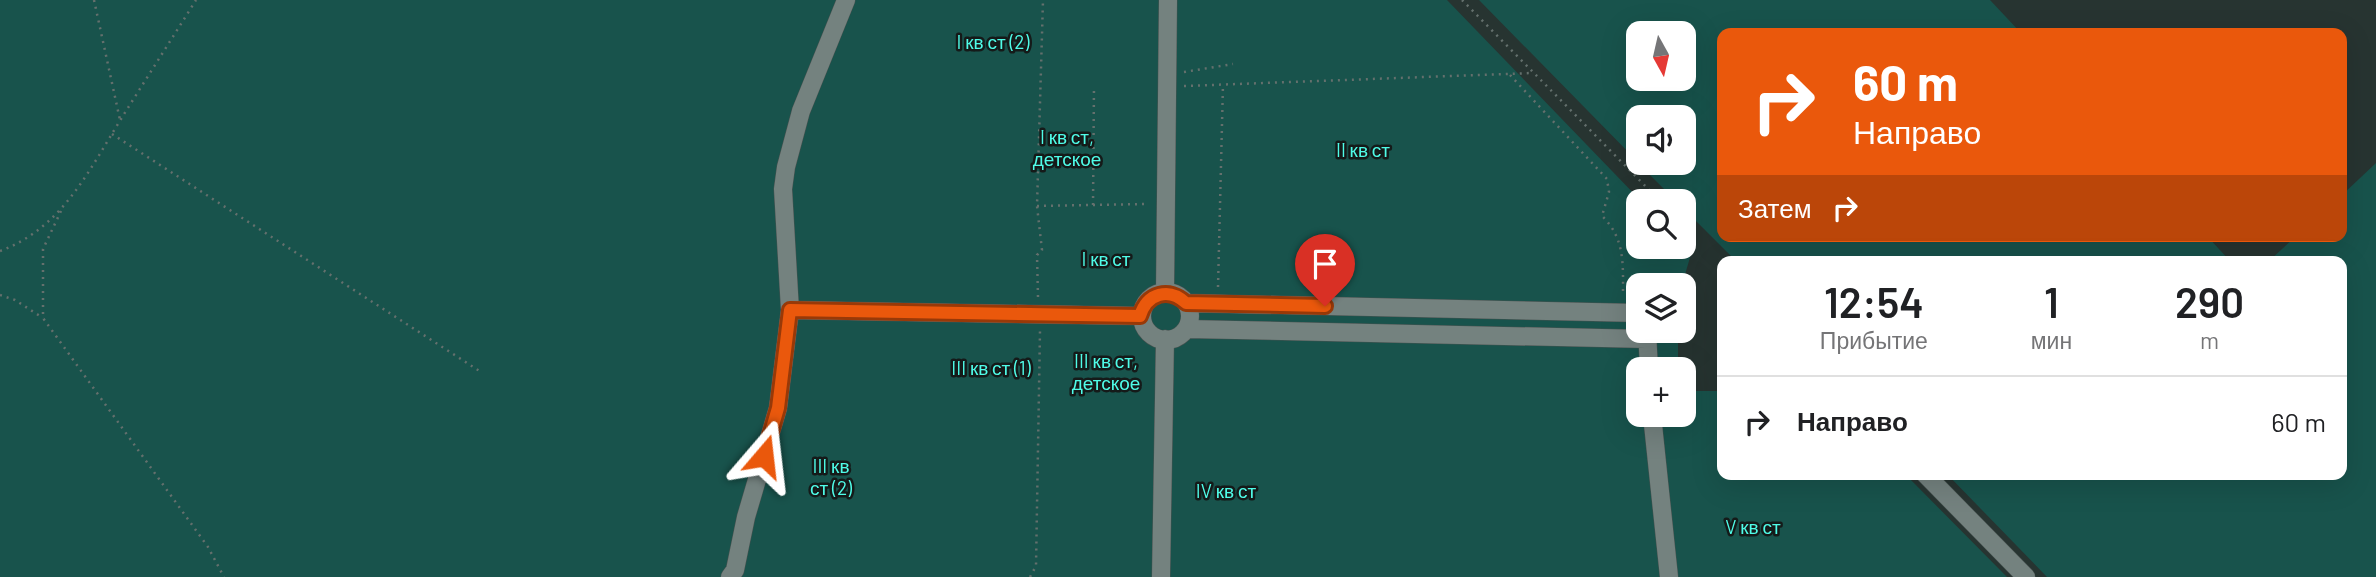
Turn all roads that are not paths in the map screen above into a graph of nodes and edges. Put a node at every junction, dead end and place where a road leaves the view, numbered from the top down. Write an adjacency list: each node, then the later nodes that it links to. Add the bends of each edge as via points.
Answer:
1 (846, 0): 5 (street, via 801,111 786,167 783,190)
2 (1168, 0): 3 (street)
3 (1165, 293): 4 (street); 7 (street, via 1152,297)
4 (1186, 303): 6 (street); 8 (street, via 1190,316)
5 (790, 310): 7 (street); 13 (street, via 778,408 746,517)
6 (1626, 313)
7 (1140, 316): 10 (street, via 1146,331)
8 (1187, 330): 9 (street); 10 (street)
9 (1626, 335)
10 (1165, 339): 14 (street)
11 (1653, 427): 15 (street)
12 (1931, 480): 16 (street)
13 (737, 575)
14 (1161, 577)
15 (1669, 577)
16 (2026, 577)

